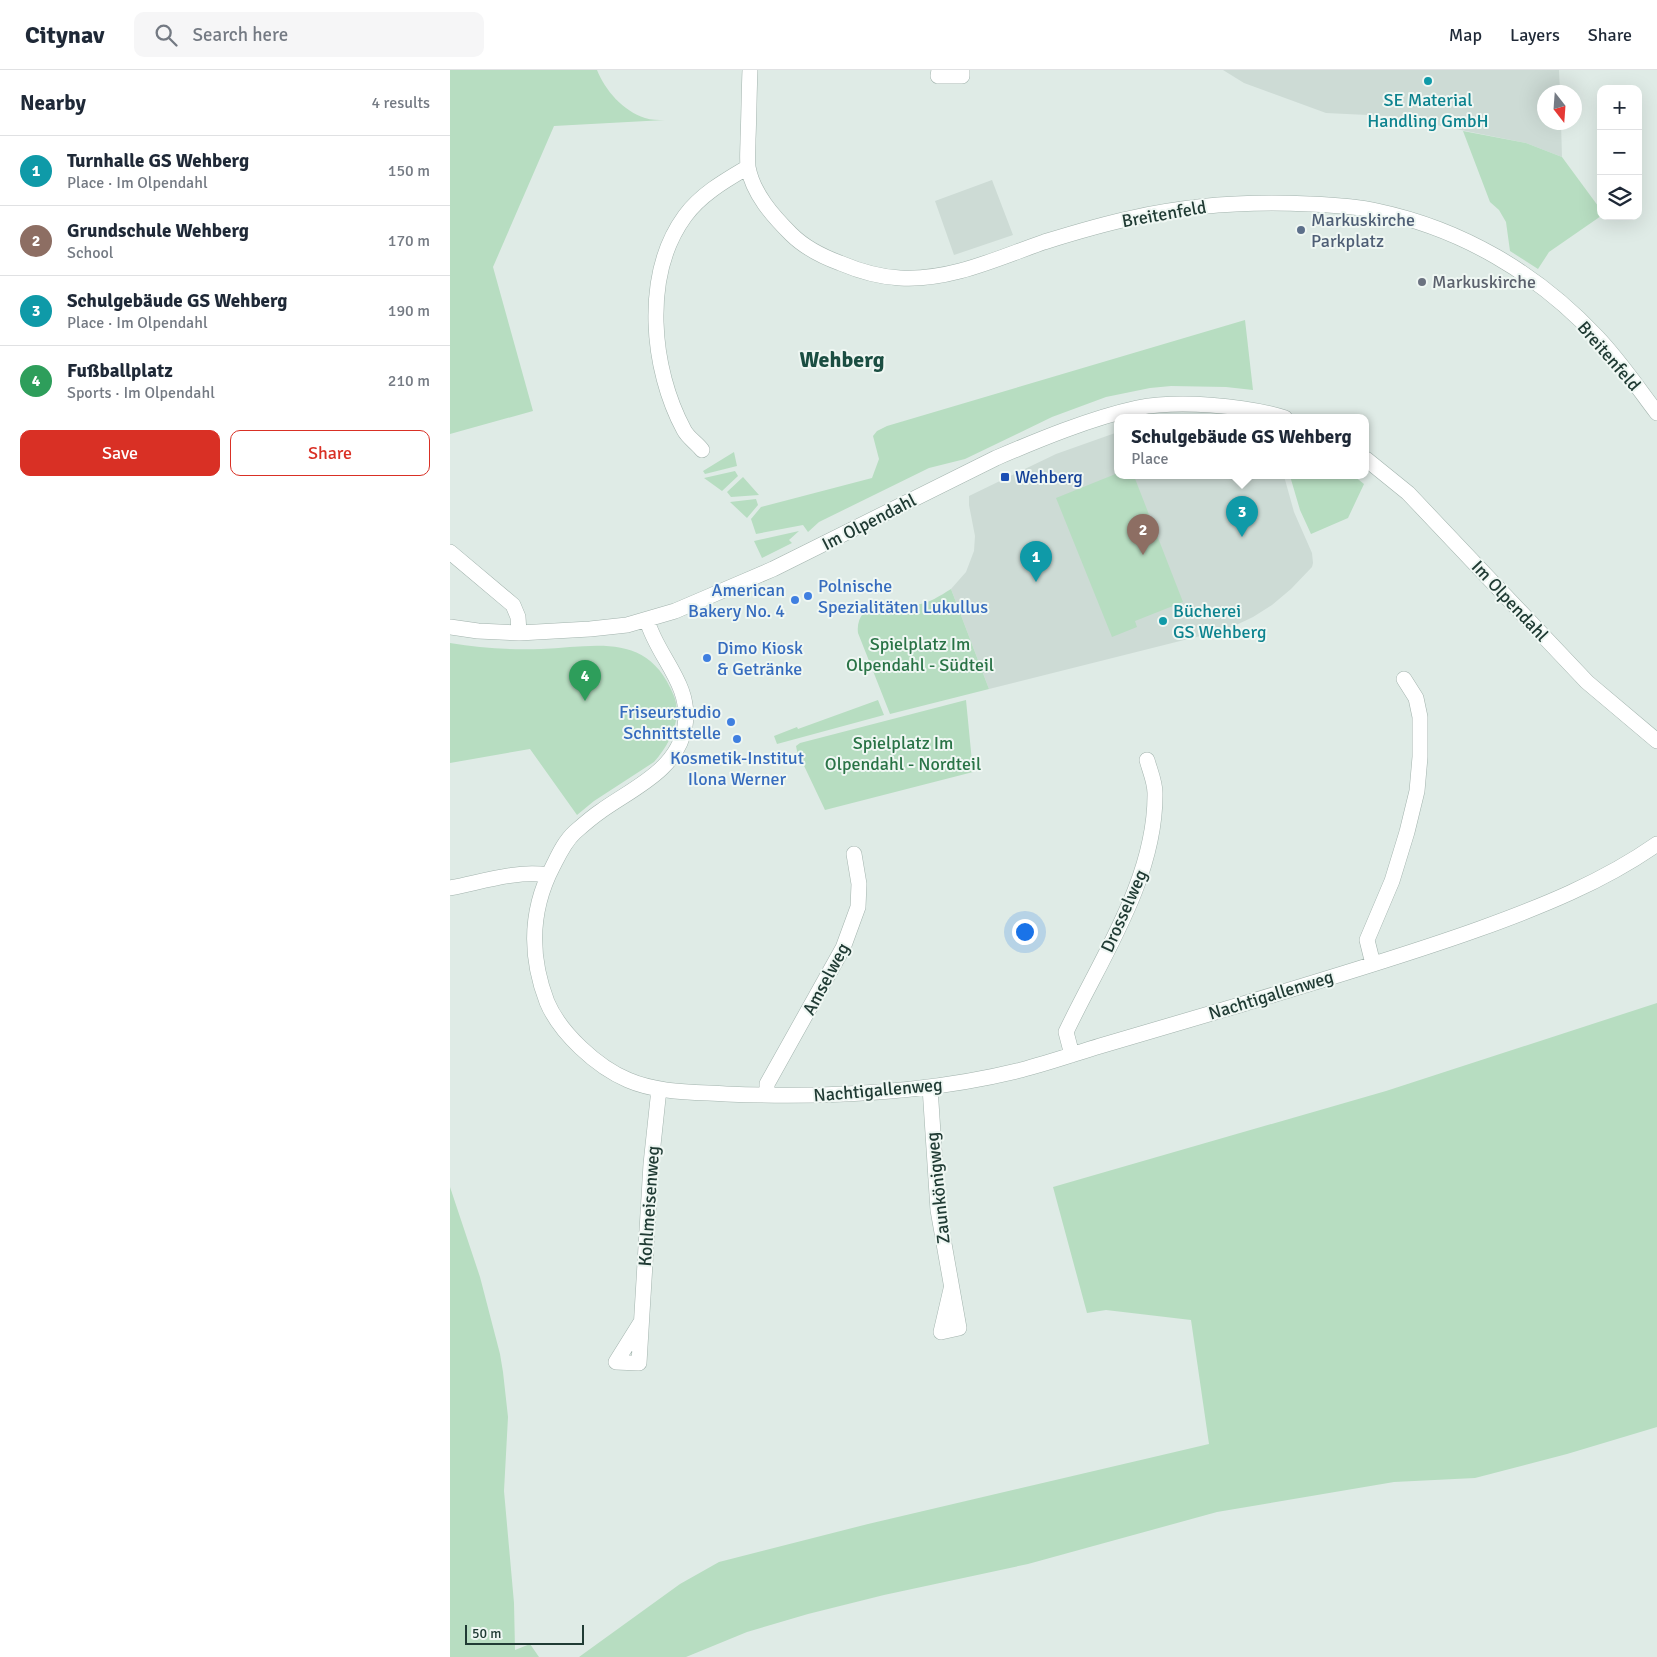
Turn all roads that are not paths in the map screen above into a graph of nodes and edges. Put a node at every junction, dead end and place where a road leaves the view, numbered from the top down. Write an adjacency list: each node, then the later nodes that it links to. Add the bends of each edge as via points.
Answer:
1 (750, 70): 4 (street, Breitenfeld)
2 (939, 70): 3 (street, via 938,76 962,76)
3 (962, 70)
4 (748, 167): 5 (street, Breitenfeld, via 768,209 799,242 820,255 855,269 901,278 963,270 1105,224 1201,207 1239,203 1330,205 1375,210 1415,220 1456,236 1531,278 1598,338); 9 (street, via 717,186 686,214 672,237 659,284 656,333 662,373 685,432)
5 (1657, 413)
6 (1114, 414): 8 (street, Im Olpendahl, via 1176,404 1241,408)
7 (1114, 414): 12 (street, Im Olpendahl, via 996,458 773,569)
8 (1270, 414)
9 (702, 450)
10 (1369, 461): 16 (street, Im Olpendahl, via 1408,493 1587,682)
11 (450, 552): 14 (street, via 513,605)
12 (647, 620): 14 (street, Im Olpendahl, via 617,626); 20 (street, Nachtigallenweg, via 651,634 685,697 685,728 681,740 672,758 657,774 573,833)
13 (450, 627): 14 (street, Im Olpendahl)
14 (519, 633)
15 (1404, 679): 22 (street, via 1416,698 1420,717 1418,783 1392,881 1366,940)
16 (1657, 741)
17 (1147, 760): 23 (street, Drosselweg, via 1155,792 1145,862 1130,902 1066,1032)
18 (1657, 844): 22 (street, Nachtigallenweg, via 1592,882 1537,908)
19 (854, 854): 26 (street, Amselweg, via 858,907 837,962 767,1084)
20 (548, 875): 21 (street, via 517,874); 25 (street, Nachtigallenweg, via 538,900 534,936 549,1007 571,1040 584,1051 621,1076)
21 (450, 888)
22 (1374, 964): 23 (street, Nachtigallenweg)
23 (1072, 1055): 24 (street, Nachtigallenweg, via 1021,1070)
24 (930, 1087): 26 (street, Nachtigallenweg, via 821,1096); 27 (street, Zaunkönigweg, via 938,1210)
25 (659, 1089): 26 (street, Nachtigallenweg); 28 (street, Kohlmeisenweg)
26 (767, 1095)
27 (952, 1289)
28 (641, 1322)

